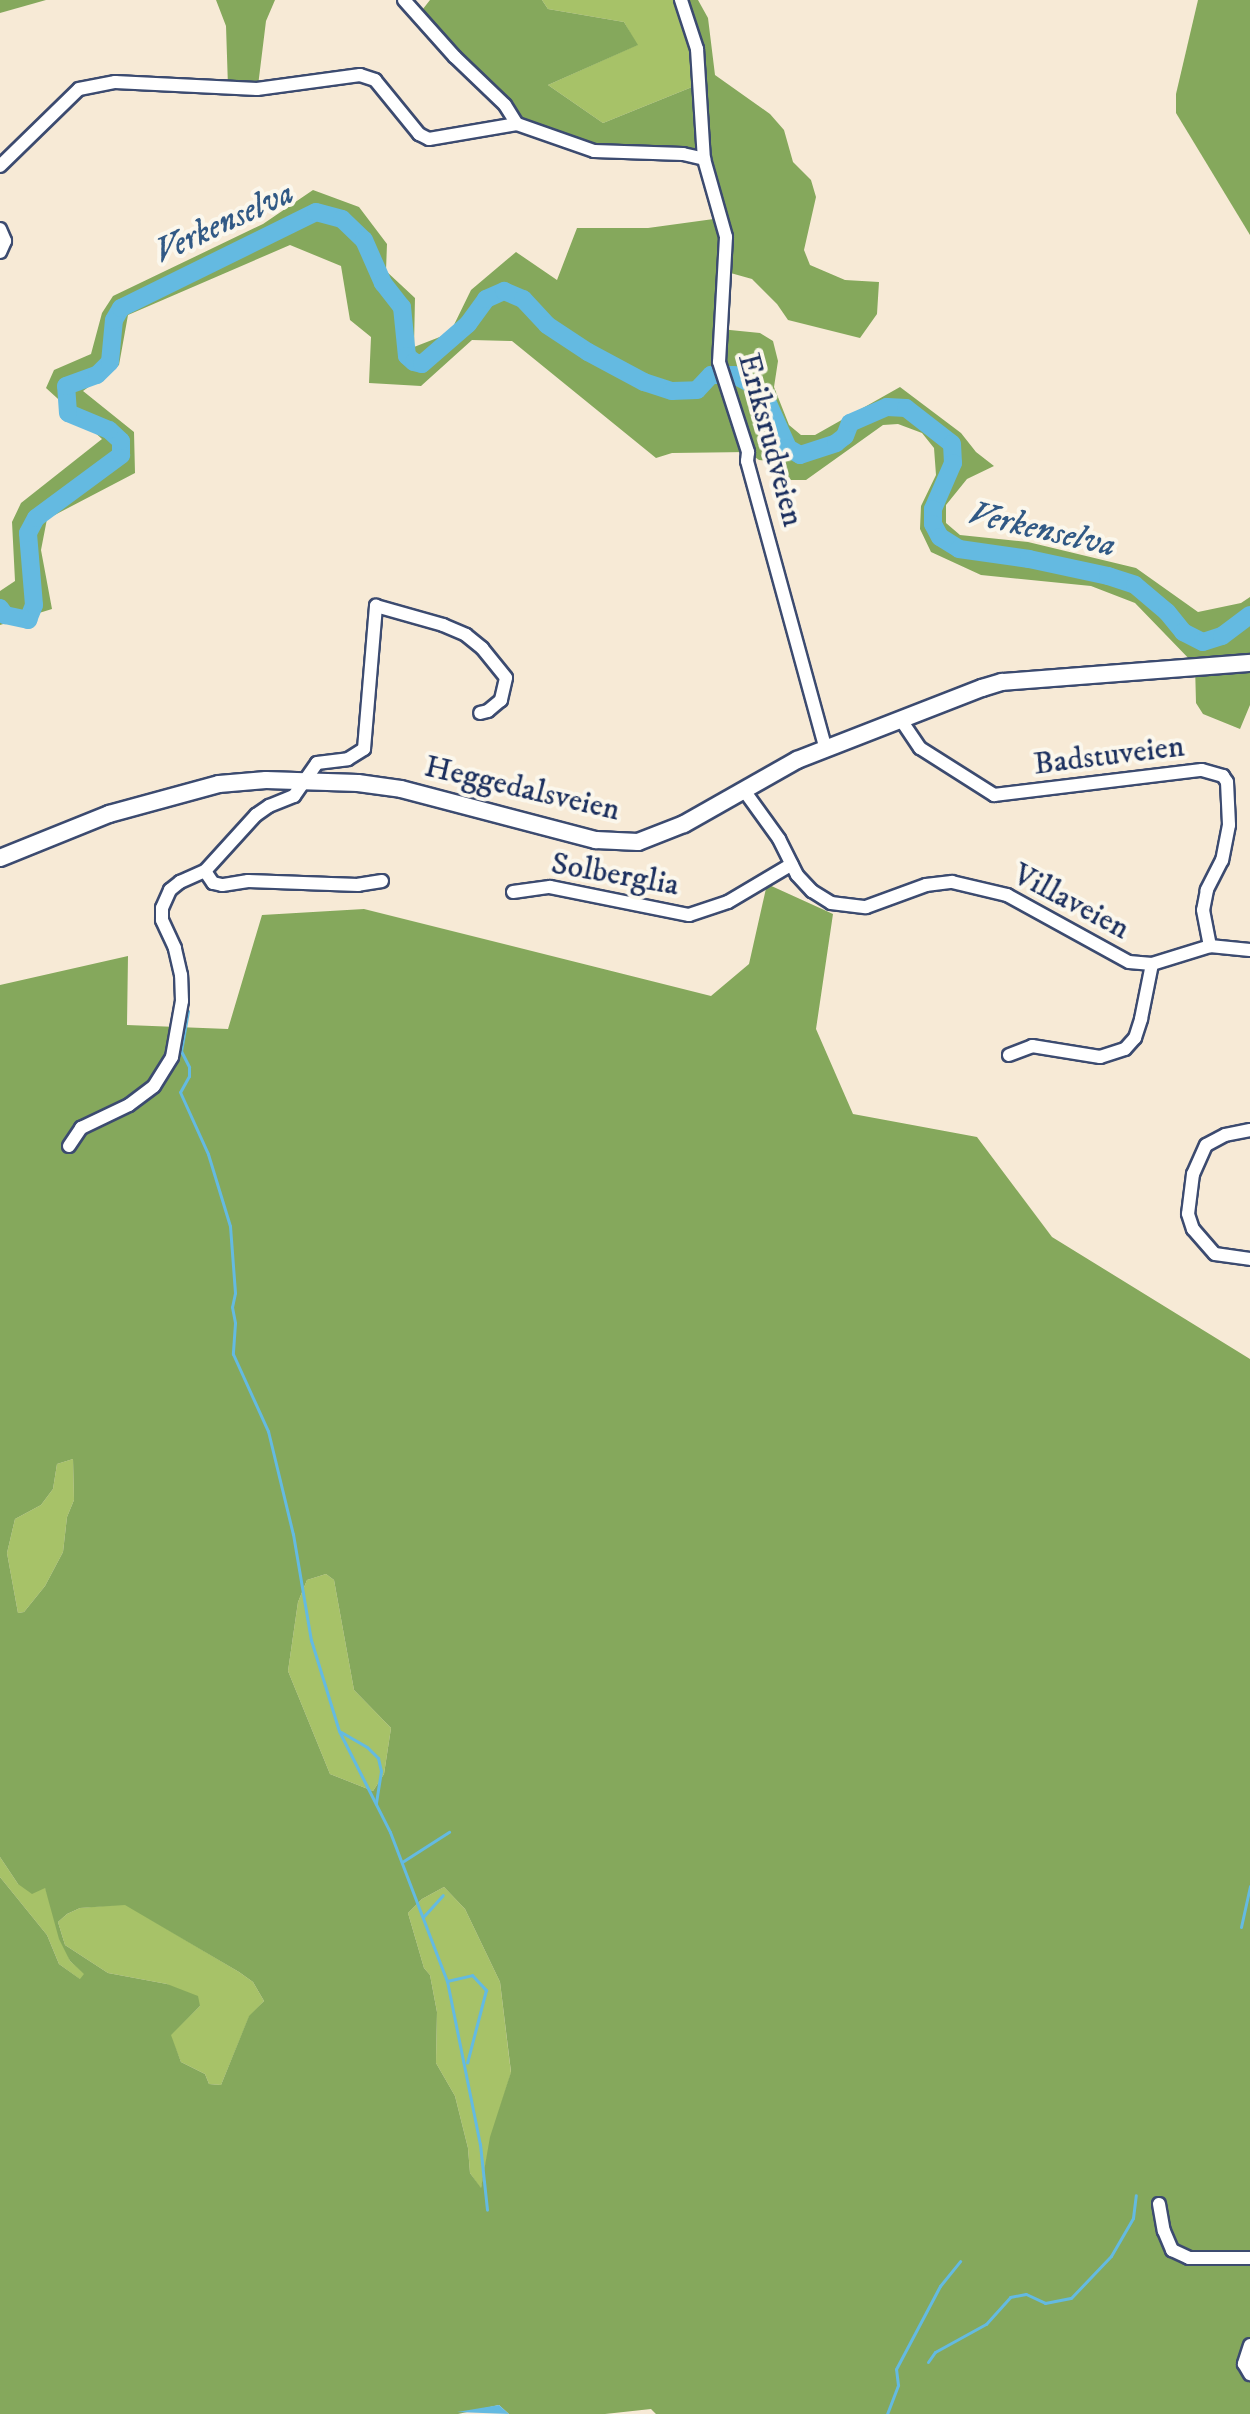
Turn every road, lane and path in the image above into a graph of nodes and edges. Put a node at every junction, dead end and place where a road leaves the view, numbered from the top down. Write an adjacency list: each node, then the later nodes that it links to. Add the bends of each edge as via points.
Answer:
1 (404, 0): 3 (street)
2 (681, 0): 4 (street, Eriksrudveien, via 697,49)
3 (517, 124): 4 (street, via 594,151); 5 (street, via 429,139 419,134 375,80 360,75 257,89 115,82 79,89)
4 (704, 159): 11 (street, Eriksrudveien, via 726,237 718,348 723,375)
5 (0, 166)
6 (0, 229): 7 (street, via 5,241)
7 (0, 252)
8 (1250, 663): 10 (main road, Heggedalsveien, via 1002,682)
9 (480, 713): 12 (street, via 501,700 506,678 482,648 443,625 376,606 364,749 348,759 317,763)
10 (901, 720): 11 (main road, Heggedalsveien); 19 (street, Badstuveien, via 920,748 994,795 1202,770 1223,776 1229,825 1203,910)
11 (826, 749): 13 (main road, Heggedalsveien)
12 (302, 781): 13 (main road, Heggedalsveien, via 401,789 541,828 618,843 661,835); 14 (main road, Heggedalsveien, via 241,782 195,790 84,823); 16 (street, via 294,796 256,815)
13 (743, 789): 15 (street, Villaveien)
14 (0, 858)
15 (792, 864): 18 (street, Solberglia, via 728,902 689,915 550,887); 21 (street, Villaveien, via 812,891 849,908 884,903 936,882 980,886 1033,908 1115,956)
16 (205, 871): 17 (street, via 213,883 222,885); 24 (street, via 170,890 162,908 181,975 172,1057 154,1086 129,1105 81,1128)
17 (382, 881)
18 (513, 892)
19 (1210, 946): 20 (street, Villaveien); 21 (street, Villaveien)
20 (1250, 950)
21 (1152, 964): 22 (street, Villaveien, via 1135,1038 1125,1049 1100,1057 1032,1046)
22 (1009, 1055)
23 (1250, 1130): 25 (street, via 1206,1145 1193,1174 1188,1214 1193,1229 1215,1254)
24 (69, 1146)
25 (1250, 1259)
26 (1159, 2204): 27 (street, via 1172,2250 1189,2258)
27 (1250, 2258)
28 (1250, 2345): 29 (street, via 1244,2364)
29 (1250, 2374)

